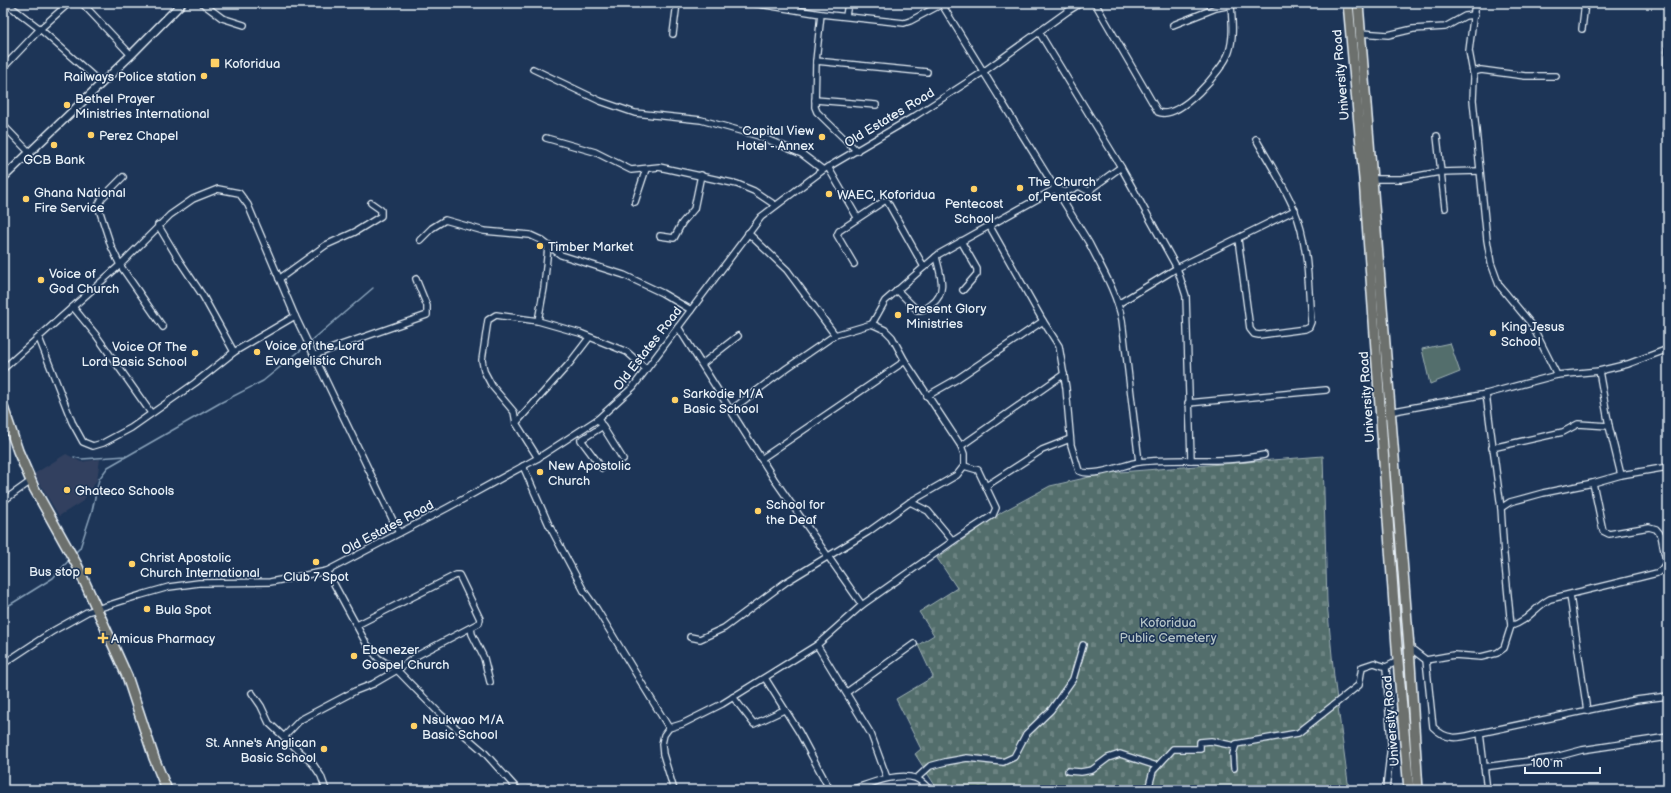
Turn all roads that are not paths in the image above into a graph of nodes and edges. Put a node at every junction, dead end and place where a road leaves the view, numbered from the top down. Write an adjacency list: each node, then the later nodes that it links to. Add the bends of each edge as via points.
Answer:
1 (6, 3): 22 (street)
2 (69, 3): 22 (street)
3 (82, 3): 28 (street)
4 (182, 3): 28 (street)
5 (202, 3): 20 (street, via 222,18)
6 (676, 3): 26 (street)
7 (753, 3): 17 (street)
8 (848, 3): 19 (street)
9 (1081, 3): 24 (street, Old Estates Road)
10 (1095, 3): 16 (street, via 1158,112 1163,114 1171,113 1198,93 1226,62 1232,39)
11 (1348, 3): 54 (main road, University Road)
12 (1358, 3): 25 (main road, University Road)
13 (1475, 3): 18 (street)
14 (1585, 3): 23 (street)
15 (942, 4): 19 (street, via 908,22); 33 (street)
16 (1232, 4): 21 (street)
17 (821, 14): 19 (street); 29 (street)
18 (1475, 15): 25 (street, via 1465,16 1444,27 1413,29 1388,35); 34 (street, via 1469,51)
19 (846, 16)
20 (244, 25)
21 (1173, 25)
22 (40, 29): 30 (street); 36 (street)
23 (1582, 29)
24 (1039, 32): 33 (street, Old Estates Road); 46 (street)
25 (1360, 33): 54 (main road, University Road)
26 (673, 34)
27 (1668, 42): 41 (street)
28 (131, 55): 36 (street)
29 (816, 61): 32 (street); 37 (street)
30 (3, 68)
31 (533, 69): 47 (street, via 600,101 635,112 701,120 759,136 802,154)
32 (927, 72)
33 (983, 72): 44 (street, Old Estates Road); 55 (street)
34 (1473, 72): 35 (street, via 1480,70 1525,76); 49 (street)
35 (1556, 76)
36 (101, 83): 45 (street)
37 (815, 100): 38 (street); 44 (street, via 817,112)
38 (876, 105)
39 (3, 126): 45 (street)
40 (1437, 136): 50 (street)
41 (1668, 136)
42 (546, 138): 48 (street, via 595,152 631,170)
43 (1256, 139): 60 (street)
44 (856, 151): 47 (street, Old Estates Road)
45 (29, 152): 53 (street)
46 (1121, 167): 55 (street, via 1090,192 1079,186 1066,192); 74 (street)
47 (825, 168): 58 (street, Old Estates Road); 61 (street)
48 (646, 169): 51 (street, via 659,168); 56 (street)
49 (1480, 171): 50 (street); 101 (street, via 1491,263 1504,291 1532,325)
50 (1440, 172): 54 (street, via 1402,179); 59 (street)
51 (701, 175): 58 (street, via 754,190); 65 (street, via 691,214 682,223 674,238)
52 (123, 177): 72 (street, via 102,198 98,206)
53 (3, 178)
54 (1368, 179): 108 (main road, University Road); 150 (main road, University Road)
55 (1055, 189): 63 (street); 79 (street, via 1089,243)
56 (635, 202)
57 (371, 203): 75 (street, via 381,210 381,216 355,232 326,245)
58 (775, 205): 64 (street, Old Estates Road)
59 (1445, 208)
60 (1295, 210): 66 (street); 66 (street, via 1304,244 1308,279 1311,322 1305,330 1259,335 1250,329)
61 (858, 217): 71 (street, via 843,226 837,235); 73 (street, via 887,201)
62 (158, 225): 72 (street); 75 (street, via 193,199 218,189 239,193 248,205); 93 (street, via 203,296)
63 (989, 225): 68 (street); 84 (street)
64 (748, 233): 81 (street, Old Estates Road); 88 (street, via 787,270)
65 (660, 236)
66 (1238, 239): 74 (street)
67 (420, 240): 69 (street, via 445,220 484,231 530,235)
68 (961, 240): 70 (street); 78 (street, via 977,269 977,274)
69 (548, 247): 81 (street, via 561,255 624,275); 83 (street)
70 (936, 258): 73 (street); 77 (street, via 942,278 937,300 923,310 918,310)
71 (854, 264)
72 (120, 265): 80 (street); 86 (street)
73 (924, 267): 77 (street)
74 (1177, 268): 79 (street); 105 (street, via 1186,296)
75 (279, 279): 82 (street)
76 (416, 279): 94 (street, via 428,315)
77 (897, 290): 85 (street, via 885,301)
78 (963, 290)
79 (1118, 304): 122 (street)
80 (72, 307): 90 (street); 109 (street, via 96,335)
81 (691, 310): 87 (street, Old Estates Road)
82 (295, 316): 93 (street); 94 (street)
83 (538, 321): 91 (street); 111 (street, via 496,315 488,320 482,360 484,371 492,386 514,412)
84 (1043, 322): 100 (street, via 1059,346); 104 (street)
85 (872, 324): 88 (street); 95 (street, via 885,330 892,337)
86 (163, 327)
87 (678, 327): 96 (street); 98 (street, Old Estates Road)
88 (835, 335): 107 (street)
89 (738, 336): 96 (street)
90 (39, 338): 97 (street); 109 (street, via 72,422 83,442 93,446 103,443 131,428)
91 (589, 338): 98 (street, via 627,352); 111 (street)
92 (1668, 349): 99 (street, via 1628,364)
93 (234, 352): 109 (street)
94 (315, 355): 134 (street)
95 (905, 361): 104 (street); 120 (street)
96 (702, 364): 107 (street)
97 (3, 368)
98 (646, 369): 110 (street, Old Estates Road, via 633,387)
99 (1599, 371): 101 (street); 113 (street)
100 (1064, 374): 114 (street); 115 (street)
101 (1557, 375): 103 (street)
102 (1326, 390): 105 (street)
103 (1486, 394): 108 (street); 116 (street)
104 (927, 396): 115 (street)
105 (1188, 404): 121 (street)
106 (3, 407): 128 (main road, via 18,451)
107 (732, 410): 120 (street)
108 (1389, 412): 148 (main road, University Road)
109 (151, 413)
110 (598, 419): 112 (street); 118 (street, Old Estates Road)
111 (516, 422): 118 (street)
112 (603, 426): 119 (street); 126 (street, via 581,440)
113 (1610, 426): 116 (street, via 1578,424 1563,432); 127 (street)
114 (1070, 439): 122 (street, via 1073,457 1079,471 1084,473); 130 (street, via 1042,450)
115 (961, 446): 124 (street)
116 (1492, 448): 133 (street)
117 (1264, 455): 121 (street, via 1238,459)
118 (538, 458): 123 (street, Old Estates Road)
119 (623, 459)
120 (761, 459): 136 (street)
121 (1191, 460): 122 (street)
122 (1139, 462)
123 (523, 466): 134 (street, Old Estates Road); 162 (street, via 549,525 584,591)
124 (964, 466): 130 (street, via 978,470); 132 (street, via 957,475)
125 (1668, 467): 127 (street)
126 (602, 468)
127 (1621, 475): 129 (street)
128 (32, 481): 131 (street); 140 (main road)
129 (1593, 483): 133 (street, via 1543,493 1510,502); 138 (street, via 1603,531 1609,534 1649,527 1656,529 1661,535 1666,563 1657,573)
130 (986, 486): 135 (street, via 996,512)
131 (3, 501)
132 (910, 502): 135 (street, via 928,511); 136 (street)
133 (1501, 508): 142 (street)
134 (399, 533): 137 (street, Old Estates Road)
135 (953, 541): 139 (street)
136 (828, 557): 139 (street); 144 (street, via 786,582 724,628 700,639)
137 (327, 571): 140 (street, Old Estates Road, via 270,582 199,583 169,587); 141 (street)
138 (1570, 595): 142 (street, via 1544,602 1521,623); 161 (street)
139 (862, 605): 146 (street)
140 (97, 608): 151 (street, Old Estates Road, via 53,631); 173 (main road, via 127,676)
141 (357, 624): 143 (street, via 459,575 480,619); 153 (street, via 366,643 378,658)
142 (1511, 626): 149 (street, via 1504,648 1497,653 1481,657 1454,655)
143 (470, 628): 153 (street, via 418,655); 155 (street, via 484,658)
144 (690, 638)
145 (914, 644): 156 (street)
146 (817, 645): 154 (street); 156 (street)
147 (1083, 645): 172 (street, via 1074,679 1051,710 1026,734 1014,757 1003,762 967,758 945,762 930,766)
148 (1409, 648): 149 (street); 185 (main road, University Road)
149 (1426, 660): 163 (street, via 1433,727 1449,738)
150 (1398, 661): 152 (street); 184 (main road, University Road)
151 (3, 664)
152 (1386, 666): 166 (street, via 1374,663 1362,667 1359,685 1298,733); 183 (street, via 1391,744)
153 (397, 670): 164 (street, via 300,720); 175 (street, via 440,714 483,751)
154 (765, 678): 159 (street); 160 (street)
155 (490, 682)
156 (847, 692): 171 (street, via 871,734)
157 (252, 693): 164 (street, via 269,723)
158 (1668, 696): 161 (street)
159 (733, 697): 160 (street, via 754,724); 162 (street, via 682,724)
160 (784, 710): 179 (street, via 799,732)
161 (1587, 711): 163 (street)
162 (669, 728): 178 (street, via 664,735 662,754)
163 (1480, 733): 169 (street)
164 (284, 737): 174 (street, via 313,764)
165 (1668, 737): 169 (street)
166 (1234, 746): 167 (street, via 1211,741 1200,742 1200,749 1173,749); 168 (street)
167 (1157, 766): 170 (street, via 1120,754 1108,758 1092,770); 182 (street, via 1151,774)
168 (1234, 768)
169 (1484, 768): 186 (street)
170 (1068, 771)
171 (887, 778): 172 (street); 180 (street)
172 (917, 778): 181 (street)
173 (167, 790)
174 (326, 790)
175 (518, 790)
176 (530, 790): 177 (street)
177 (554, 790)
178 (674, 790)
179 (830, 790)
180 (851, 790)
181 (930, 790)
182 (1148, 790)
183 (1386, 790)
184 (1409, 790)
185 (1418, 790)
186 (1487, 790)

